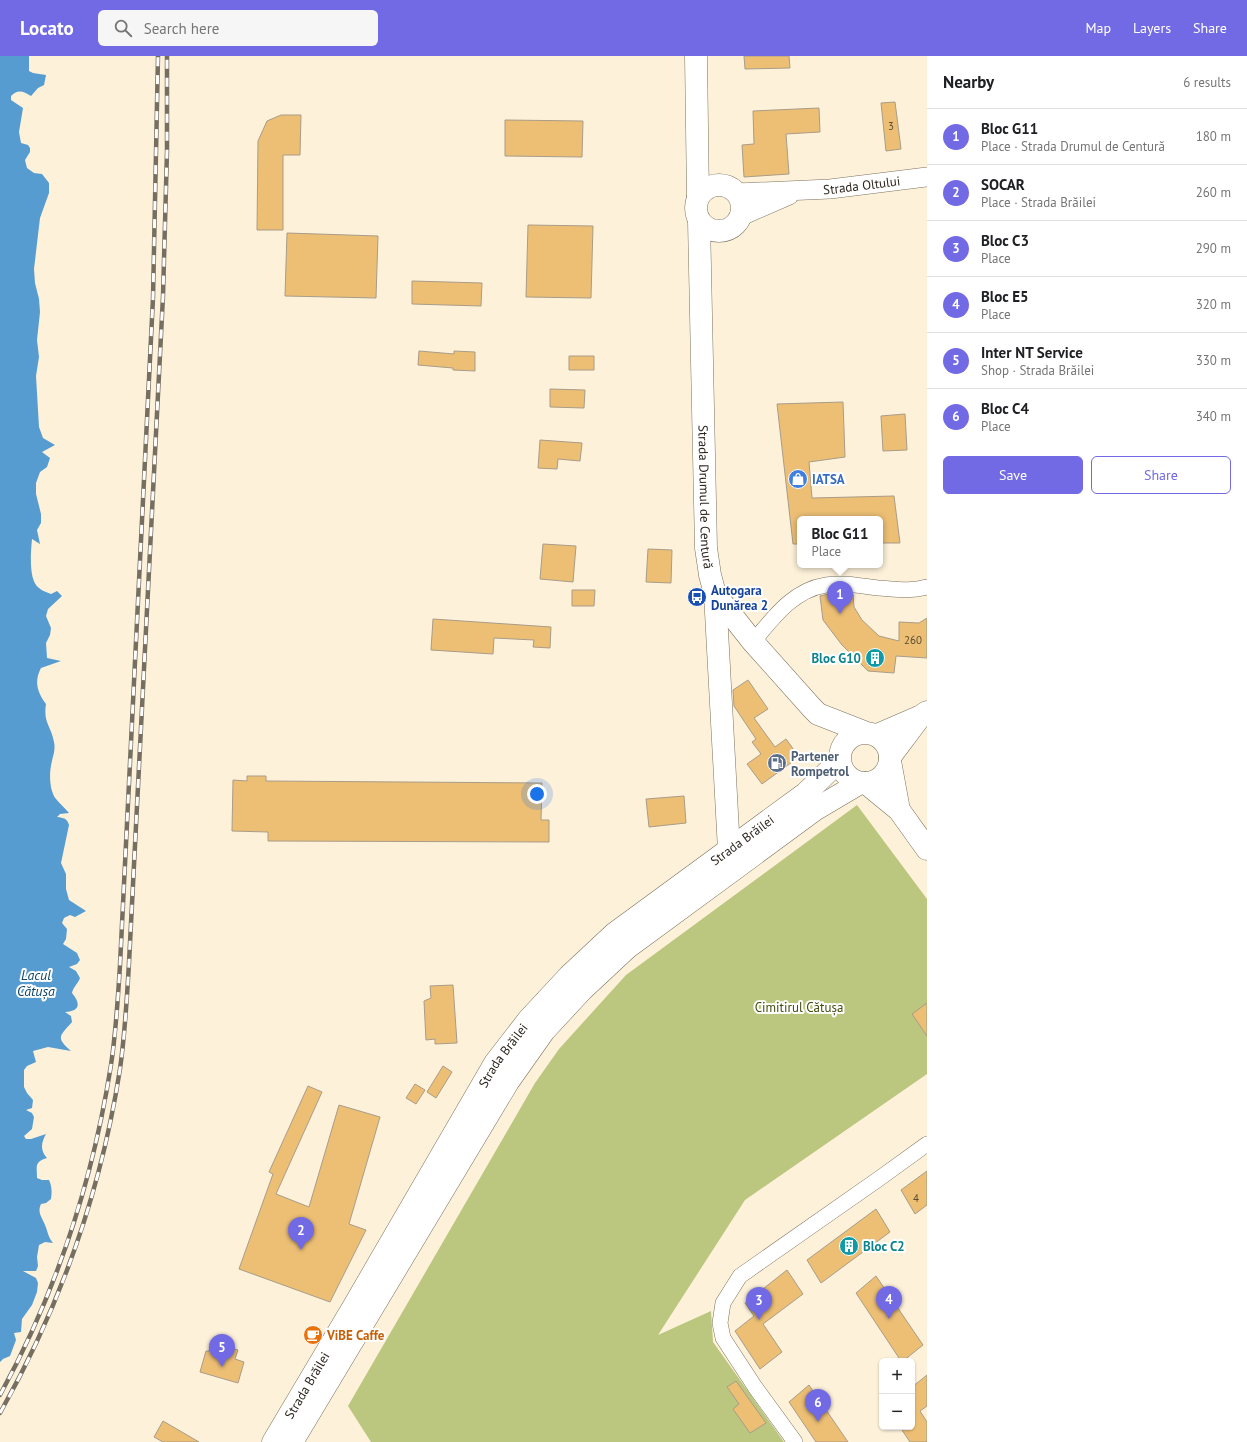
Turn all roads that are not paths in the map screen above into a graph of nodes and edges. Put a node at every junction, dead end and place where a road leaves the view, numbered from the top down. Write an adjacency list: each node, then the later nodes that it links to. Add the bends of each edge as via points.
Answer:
1 (696, 56): 2 (main road, Strada Drumul de Centură)
2 (697, 146): 4 (main road); 6 (main road, Strada Drumul de Centură)
3 (927, 177): 5 (street, Strada Oltului)
4 (730, 189): 5 (street, Strada Oltului); 6 (main road, via 718,184 708,187); 8 (main road, via 742,204)
5 (797, 192): 8 (street, Strada Oltului)
6 (698, 198): 7 (main road, Strada Drumul de Centură, via 696,212)
7 (699, 220): 8 (main road, via 712,230 723,231); 9 (main road, Strada Drumul de Centură)
8 (734, 223): 9 (main road)
9 (700, 265): 11 (main road, Strada Drumul de Centură, via 706,548)
10 (927, 587): 12 (street, via 912,590 841,584 812,588 792,600)
11 (715, 594): 12 (main road, Strada Drumul de Centură); 21 (main road)
12 (753, 642): 13 (main road, Strada Drumul de Centură)
13 (818, 714): 15 (main road, Strada Drumul de Centură); 16 (main road, Strada Drumul de Centură)
14 (924, 714): 15 (main road, Strada Brăilei); 17 (main road, Strada Brăilei)
15 (871, 734): 16 (main road, Strada Brăilei, via 853,735 844,742); 17 (main road, via 884,741)
16 (839, 756): 18 (main road, via 841,768 846,775); 21 (main road, Strada Brăilei, via 806,794)
17 (890, 759): 18 (main road, Strada Brăilei, via 882,777); 19 (main road)
18 (863, 783): 19 (main road); 24 (main road, Strada Brăilei, via 816,809 627,948 582,990 544,1031 508,1082)
19 (899, 810): 20 (main road)
20 (927, 849)
21 (729, 850): 23 (main road, Strada Brăilei, via 615,933 569,976 529,1019 495,1063)
22 (927, 1144): 25 (street, via 740,1276 723,1303 720,1323 723,1338)
23 (273, 1442)
24 (292, 1442)
25 (795, 1442)

